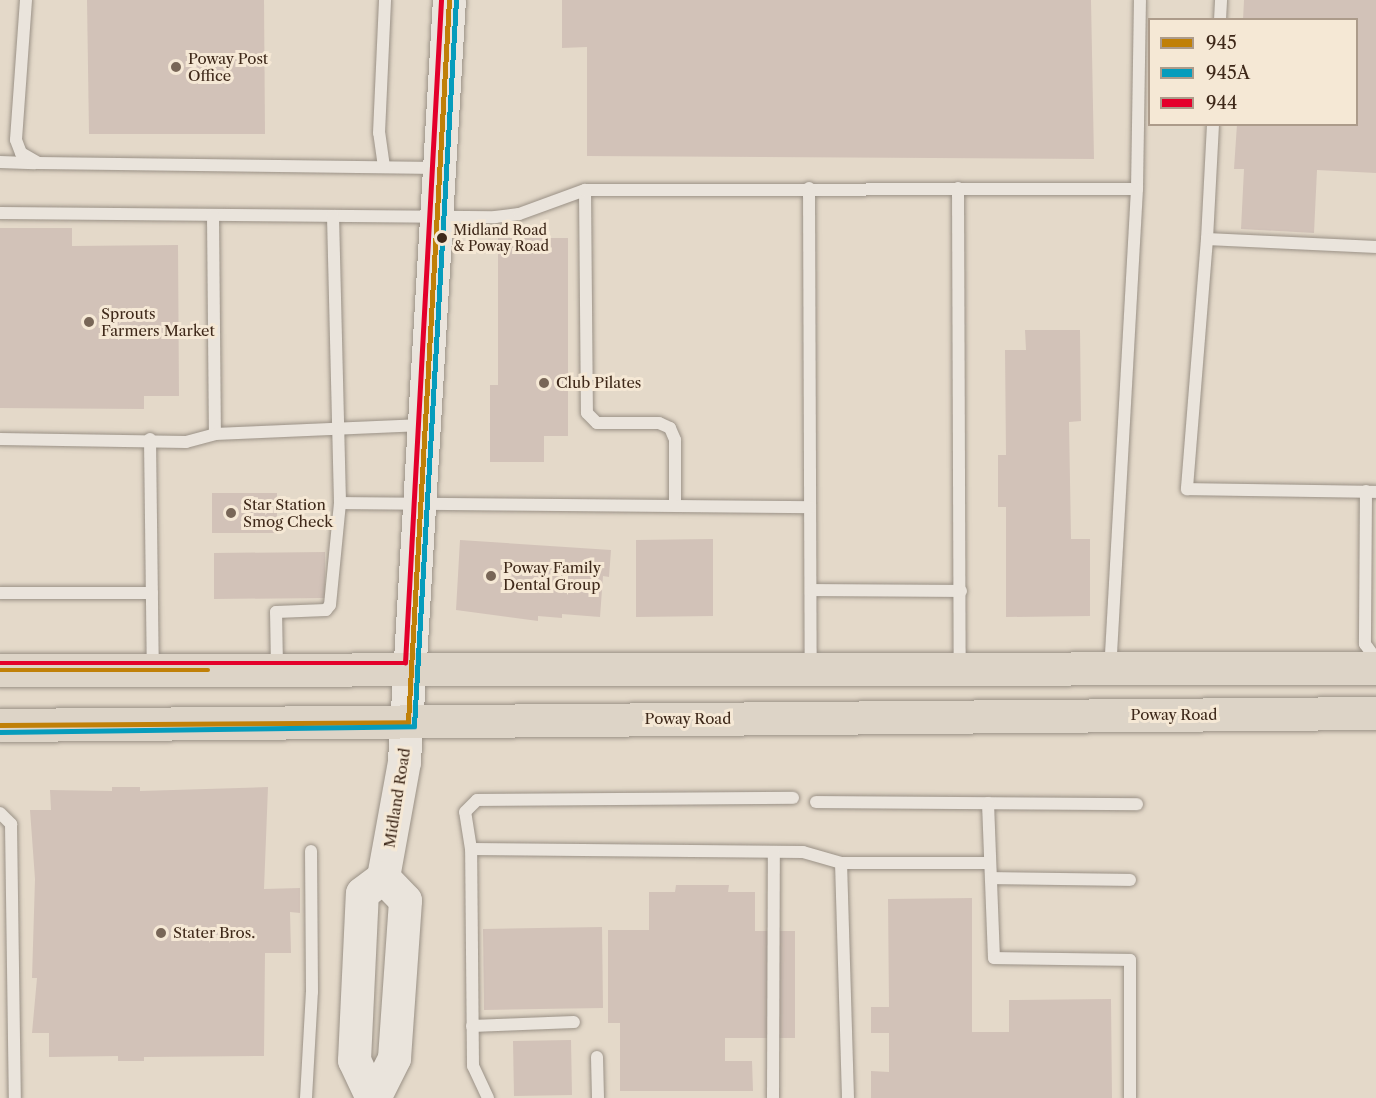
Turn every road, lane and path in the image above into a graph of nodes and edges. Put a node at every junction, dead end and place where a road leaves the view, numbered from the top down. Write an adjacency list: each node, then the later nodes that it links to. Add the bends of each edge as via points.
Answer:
1 (26, 0): 9 (lane, via 16,141 21,153)
2 (385, 0): 10 (lane, via 378,133)
3 (448, 0): 11 (main road, Midland Road)
4 (1140, 0): 14 (lane)
5 (1221, 0): 6 (lane)
6 (1220, 18)
7 (1214, 126): 20 (lane)
8 (0, 162): 9 (lane)
9 (38, 163): 10 (lane)
10 (384, 167): 11 (lane)
11 (438, 168): 18 (main road, Midland Road)
12 (809, 188): 13 (lane); 15 (lane); 31 (lane)
13 (958, 188): 14 (lane); 33 (lane)
14 (1137, 189): 38 (lane)
15 (585, 190): 18 (lane, via 512,216); 30 (lane, via 587,413 597,423 659,423 670,428 675,440)
16 (0, 213): 17 (lane)
17 (213, 215): 19 (lane); 24 (lane)
18 (435, 215): 19 (lane); 22 (main road, Midland Road)
19 (333, 216): 23 (lane)
20 (1207, 239): 21 (lane); 27 (lane, via 1187,489)
21 (1376, 247)
22 (424, 425): 23 (lane); 29 (main road, Midland Road)
23 (335, 430): 24 (lane); 28 (lane)
24 (215, 434): 26 (lane, via 186,442)
25 (0, 439): 26 (lane)
26 (150, 439): 35 (lane)
27 (1371, 492): 36 (lane, via 1365,644)
28 (340, 503): 29 (lane); 42 (lane, via 330,605 326,610 276,612)
29 (420, 504): 30 (lane); 43 (main road, Midland Road)
30 (675, 505): 31 (lane)
31 (810, 507): 32 (lane)
32 (811, 590): 33 (lane); 44 (lane)
33 (961, 591): 45 (lane)
34 (0, 593): 35 (lane)
35 (152, 593): 40 (lane)
36 (1376, 659)
37 (1376, 668): 38 (main road)
38 (1110, 669): 41 (main road)
39 (0, 670): 40 (main road)
40 (153, 670): 42 (main road)
41 (1017, 670): 45 (main road); 47 (main road, via 980,685 947,690 820,692 795,707)
42 (277, 671): 43 (main road)
43 (412, 671): 44 (main road); 49 (main road, Midland Road)
44 (811, 671): 45 (main road); 48 (main road, via 808,683 789,697 655,697)
45 (960, 671)
46 (1376, 713): 47 (main road, Poway Road)
47 (794, 718): 48 (main road, Poway Road)
48 (590, 720): 49 (main road, Poway Road)
49 (408, 722): 50 (main road, Poway Road); 61 (main road, Midland Road)
50 (0, 725)
51 (793, 798): 56 (lane, via 477,800 465,812)
52 (816, 802): 53 (lane)
53 (988, 803): 54 (lane); 60 (lane)
54 (1137, 804)
55 (0, 813): 67 (lane, via 11,824)
56 (471, 849): 58 (lane); 65 (lane)
57 (311, 851): 68 (lane, via 312,992)
58 (774, 852): 59 (lane, via 803,852); 72 (lane)
59 (841, 863): 60 (lane); 73 (lane)
60 (990, 863): 62 (lane)
61 (383, 877): 69 (main road, via 405,900 394,1058); 69 (main road, via 362,893 354,1060)
62 (991, 878): 63 (lane); 74 (lane, via 994,958 1130,960)
63 (1130, 880)
64 (574, 1022): 65 (lane)
65 (472, 1026): 70 (lane, via 473,1066)
66 (597, 1057): 71 (lane)
67 (15, 1098)
68 (306, 1098)
69 (373, 1098)
70 (488, 1098)
71 (598, 1098)
72 (773, 1098)
73 (848, 1098)
74 (1130, 1098)

